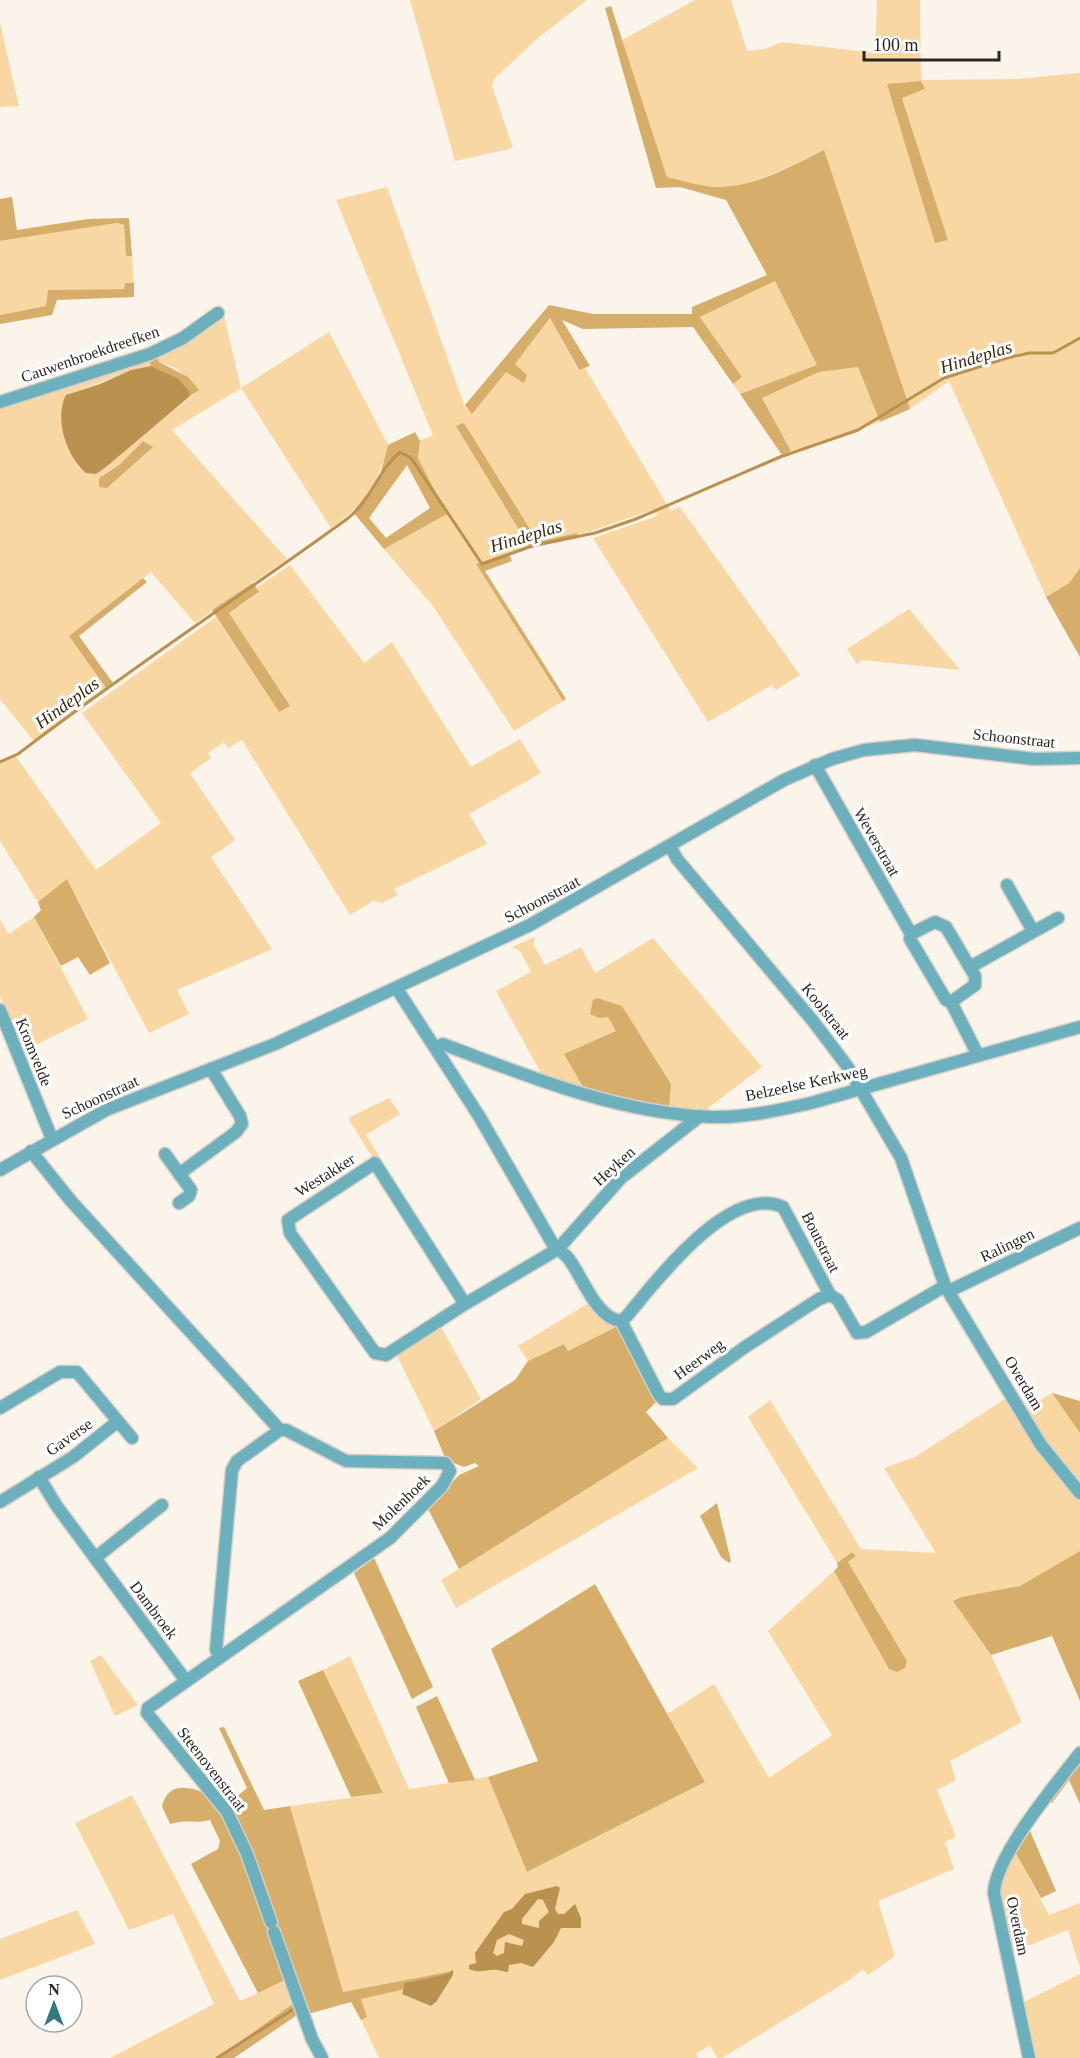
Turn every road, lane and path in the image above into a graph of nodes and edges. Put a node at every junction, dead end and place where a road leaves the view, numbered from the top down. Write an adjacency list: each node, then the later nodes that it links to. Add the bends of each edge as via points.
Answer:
1 (218, 314): 2 (street, Cauwenbroekdreefken, via 150,354)
2 (0, 402)
3 (1080, 758): 4 (street, Schoonstraat, via 1035,759 915,745 864,750)
4 (815, 765): 5 (street, Schoonstraat); 9 (street, Weverstraat)
5 (670, 846): 11 (street, Schoonstraat, via 531,925); 18 (street, Koolstraat, via 820,1029)
6 (1007, 885): 8 (street)
7 (1058, 918): 8 (street)
8 (1033, 931): 10 (street)
9 (910, 934): 10 (street, via 935,922 943,924); 12 (street, Weverstraat, via 946,1000)
10 (970, 968): 12 (street, via 975,985)
11 (397, 989): 15 (street); 17 (street, Schoonstraat)
12 (951, 1002): 16 (street, Weverstraat)
13 (0, 1010): 20 (street, Kromvelde)
14 (1080, 1027): 16 (street, Belzeelse Kerkweg)
15 (436, 1048): 19 (street, Belzeelse Kerkweg, via 443,1044 578,1092); 27 (street)
16 (978, 1054): 18 (street, Belzeelse Kerkweg)
17 (211, 1069): 20 (street, Schoonstraat, via 120,1103); 24 (street, via 242,1124)
18 (862, 1090): 19 (street, Belzeelse Kerkweg, via 778,1110); 28 (street, Koolstraat, via 901,1158)
19 (700, 1116): 27 (street, Heyken, via 621,1178)
20 (51, 1139): 21 (street, Schoonstraat)
21 (31, 1151): 23 (street, Schoonstraat); 34 (street, Molenhoek, via 71,1202)
22 (165, 1154): 24 (street)
23 (0, 1170)
24 (179, 1174): 25 (street, via 191,1193)
25 (179, 1203)
26 (1080, 1228): 28 (street, Ralingen)
27 (558, 1250): 30 (street); 31 (street, via 568,1257 605,1313)
28 (947, 1288): 29 (street, Boutstraat, via 860,1334 851,1328 838,1300); 37 (street, Overdam, via 1041,1445)
29 (830, 1295): 31 (street, Heerweg, via 745,1347 673,1399 659,1395); 31 (street, Boutstraat, via 787,1212 774,1204 737,1209 686,1247)
30 (465, 1304): 30 (street, Westakker, via 377,1164 290,1216 286,1224 375,1353 386,1355)
31 (621, 1321)
32 (0, 1408): 33 (street, Gaverse, via 69,1370 77,1372)
33 (117, 1422): 35 (street, Gaverse); 36 (street, Gaverse, via 73,1457)
34 (280, 1430): 41 (street, via 237,1461 232,1470 216,1650); 41 (street, Molenhoek, via 346,1461 445,1463 450,1476 390,1538)
35 (132, 1438)
36 (39, 1477): 38 (street); 40 (street, Dambroek)
37 (1080, 1493)
38 (0, 1502)
39 (160, 1510): 40 (street)
40 (95, 1558): 42 (street, Dambroek)
41 (220, 1657): 42 (street, Molenhoek)
42 (186, 1681): 43 (street, Molenhoek)
43 (148, 1708): 45 (street, Steenovenstraat, via 147,1713 237,1828)
44 (1080, 1753): 46 (street, Overdam, via 1004,1857 994,1882)
45 (322, 2058)
46 (1029, 2058)

